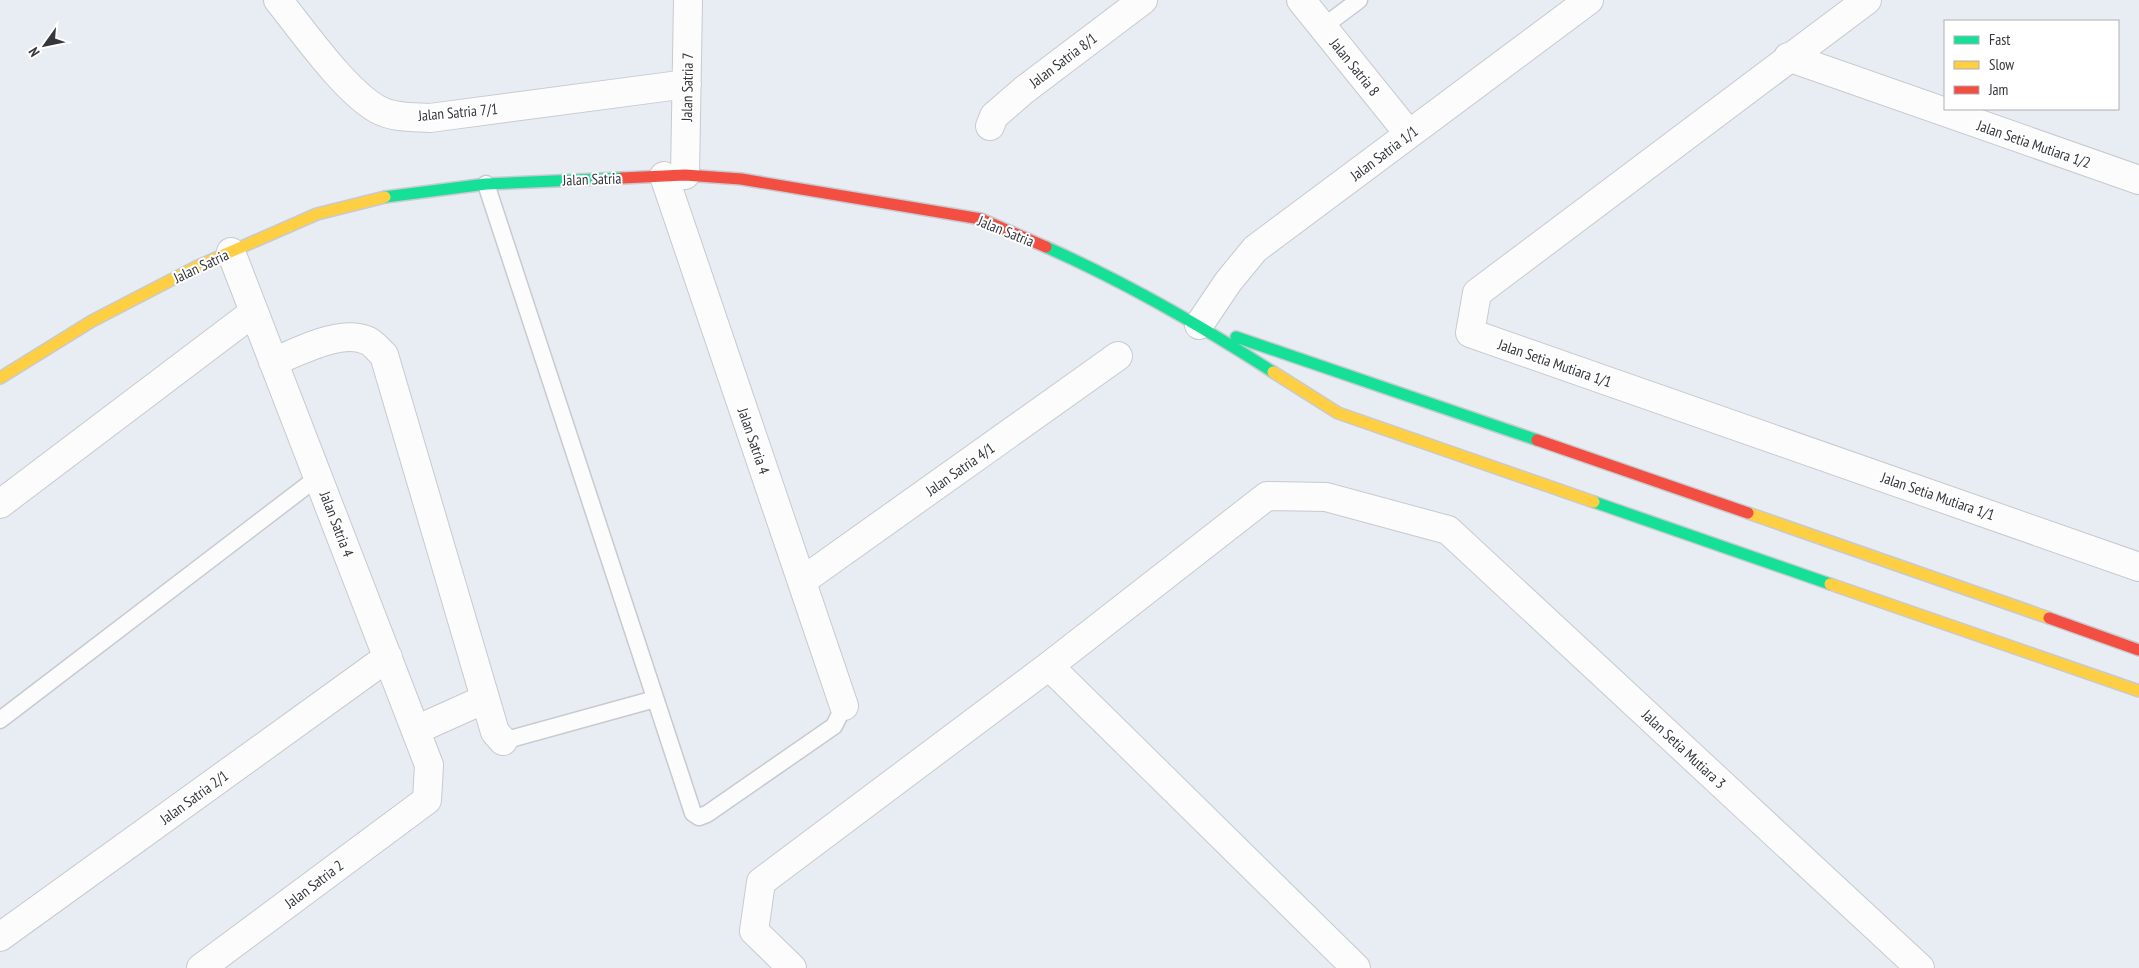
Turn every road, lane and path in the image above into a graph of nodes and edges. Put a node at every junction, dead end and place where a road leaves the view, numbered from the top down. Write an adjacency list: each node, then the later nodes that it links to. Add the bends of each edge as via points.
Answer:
1 (278, 0): 10 (street, Jalan Satria 7/1, via 354,91 377,109 398,116 430,118)
2 (1143, 0): 11 (street, Jalan Satria 8/1, via 1024,90 994,116)
3 (1301, 0): 8 (street, Jalan Satria 8)
4 (1359, 0): 8 (lane)
5 (1589, 0): 12 (street, Jalan Satria 1/1)
6 (1867, 0): 9 (street, Jalan Setia Mutiara 1/1)
7 (692, 2): 10 (street, Jalan Satria 7)
8 (1323, 27): 12 (street, Jalan Satria 8)
9 (1788, 58): 14 (street, Jalan Setia Mutiara 1/2); 24 (street, Jalan Setia Mutiara 1/1, via 1477,293 1470,333)
10 (687, 84): 13 (street, Jalan Satria 7)
11 (990, 126)
12 (1410, 134): 18 (street, Jalan Satria 1/1, via 1255,249)
13 (675, 175): 15 (street, Jalan Satria); 18 (street, Jalan Satria, via 741,179 980,219 1063,255); 25 (street, Jalan Satria 4)
14 (2139, 180)
15 (486, 184): 16 (street, Jalan Satria, via 378,198 317,214); 31 (lane)
16 (230, 252): 17 (street, Jalan Satria 4); 21 (street, Jalan Satria, via 92,321)
17 (254, 312): 20 (street, Jalan Satria 4); 23 (street)
18 (1199, 325): 26 (street, via 1352,374); 29 (street, via 1338,413)
19 (1118, 356): 25 (street, Jalan Satria 4/1)
20 (273, 362): 22 (street, Jalan Satria 4); 30 (street, via 326,341 350,337 368,340 384,355)
21 (0, 378)
22 (318, 477): 27 (street, Jalan Satria 4); 33 (lane)
23 (0, 504)
24 (2139, 567)
25 (802, 581): 32 (street, Jalan Satria 4)
26 (2139, 650)
27 (388, 657): 34 (street, Jalan Satria 4); 37 (street, Jalan Satria 2/1)
28 (1049, 666): 39 (street, via 761,882 754,931); 40 (street); 41 (street, Jalan Setia Mutiara 3, via 1266,496 1326,497 1448,530)
29 (2139, 691)
30 (485, 699): 34 (street); 35 (street, via 495,732)
31 (655, 699): 32 (lane, via 693,813 699,817 834,726); 35 (lane)
32 (844, 706)
33 (0, 720)
34 (416, 730): 36 (street, Jalan Satria 4, via 430,765)
35 (502, 741)
36 (427, 800): 38 (street, Jalan Satria 2)
37 (0, 937)
38 (201, 968)
39 (792, 968)
40 (1356, 968)
41 (1920, 968)

